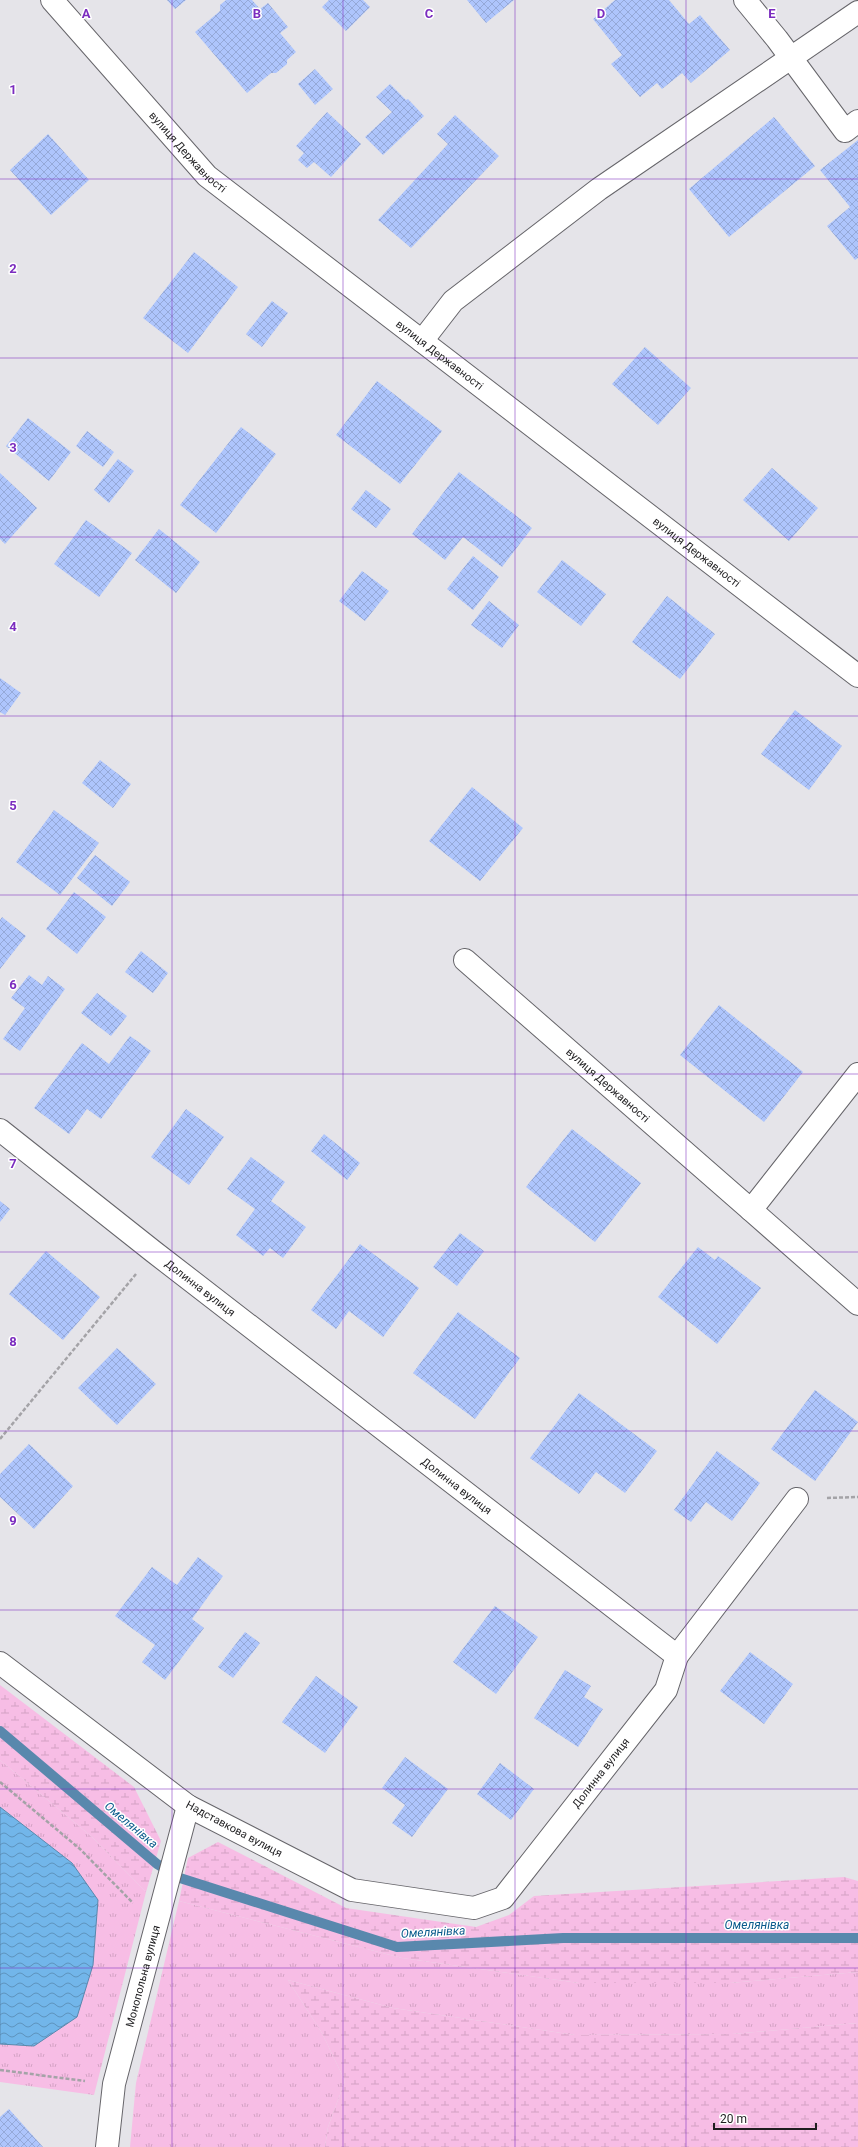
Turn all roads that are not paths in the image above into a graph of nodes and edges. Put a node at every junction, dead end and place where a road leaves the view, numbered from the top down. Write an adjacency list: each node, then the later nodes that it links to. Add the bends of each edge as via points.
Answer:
1 (52, 0): 6 (street, вулиця Державності, via 207,176)
2 (745, 0): 4 (street)
3 (858, 12): 4 (street)
4 (792, 58): 5 (street, via 846,131); 6 (street, via 592,194 453,301)
5 (858, 121)
6 (422, 341): 7 (street, вулиця Державності)
7 (858, 676)
8 (465, 960): 11 (street, вулиця Державності)
9 (858, 1074): 11 (street)
10 (0, 1130): 14 (street, Долинна вулиця)
11 (751, 1210): 12 (street, вулиця Державності)
12 (858, 1304)
13 (797, 1499): 14 (street)
14 (677, 1656): 17 (street, Долинна вулиця, via 666,1690)
15 (0, 1664): 16 (street, Надставкова вулиця)
16 (188, 1806): 17 (street, Надставкова вулиця, via 352,1890 474,1908); 18 (street, Монопольна вулиця, via 114,2084)
17 (503, 1898)
18 (107, 2147)

